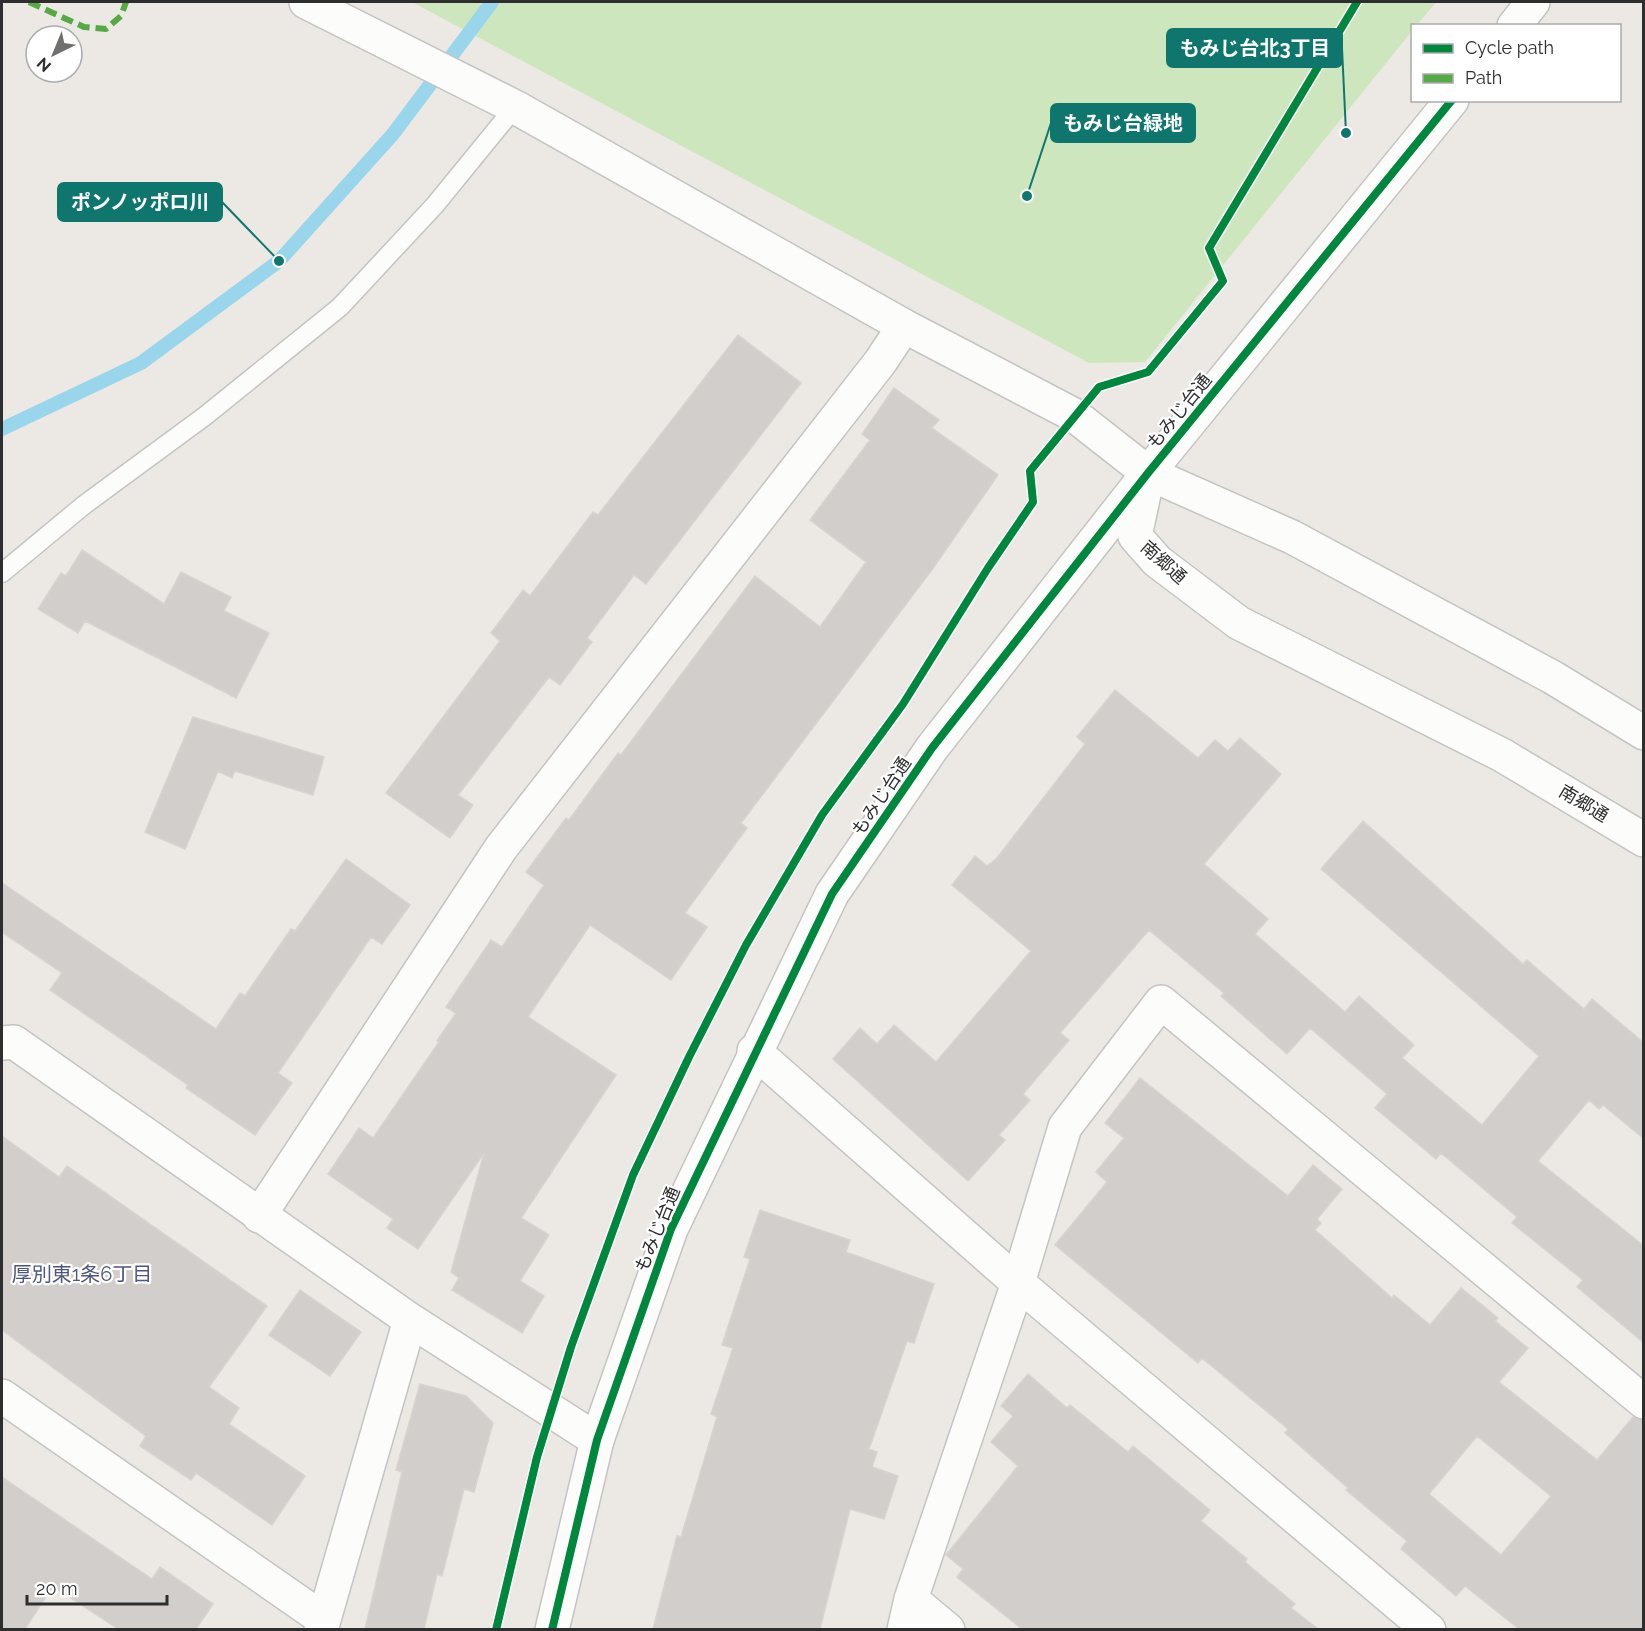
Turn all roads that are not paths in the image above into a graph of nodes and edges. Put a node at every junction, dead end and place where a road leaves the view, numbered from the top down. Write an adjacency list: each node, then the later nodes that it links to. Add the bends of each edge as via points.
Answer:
1 (306, 2): 5 (street)
2 (1533, 2): 3 (street)
3 (1516, 24)
4 (1450, 102): 7 (street, もみじ台通)
5 (515, 107): 6 (street); 8 (lane, via 435,205 340,307 205,416 84,504)
6 (904, 326): 7 (street, via 1074,415); 13 (street, via 881,361 501,848)
7 (1148, 473): 9 (street, via 1292,537 1551,677); 10 (street, 南郷通, via 1135,536 1157,561 1239,623 1503,755); 12 (street, もみじ台通, via 932,748 832,894)
8 (2, 573)
9 (1644, 733)
10 (1644, 840)
11 (2, 1043): 13 (street, via 14,1042)
12 (754, 1051): 14 (street); 18 (street, もみじ台通, via 670,1229)
13 (259, 1216): 15 (street)
14 (1018, 1283): 17 (street, via 1065,1127 1161,1002); 19 (street); 23 (street)
15 (410, 1320): 18 (street); 20 (street)
16 (2, 1396): 20 (street)
17 (1644, 1402)
18 (597, 1440): 21 (street, もみじ台通)
19 (907, 1614): 22 (street)
20 (322, 1624)
21 (552, 1629)
22 (948, 1629)
23 (1429, 1629)

